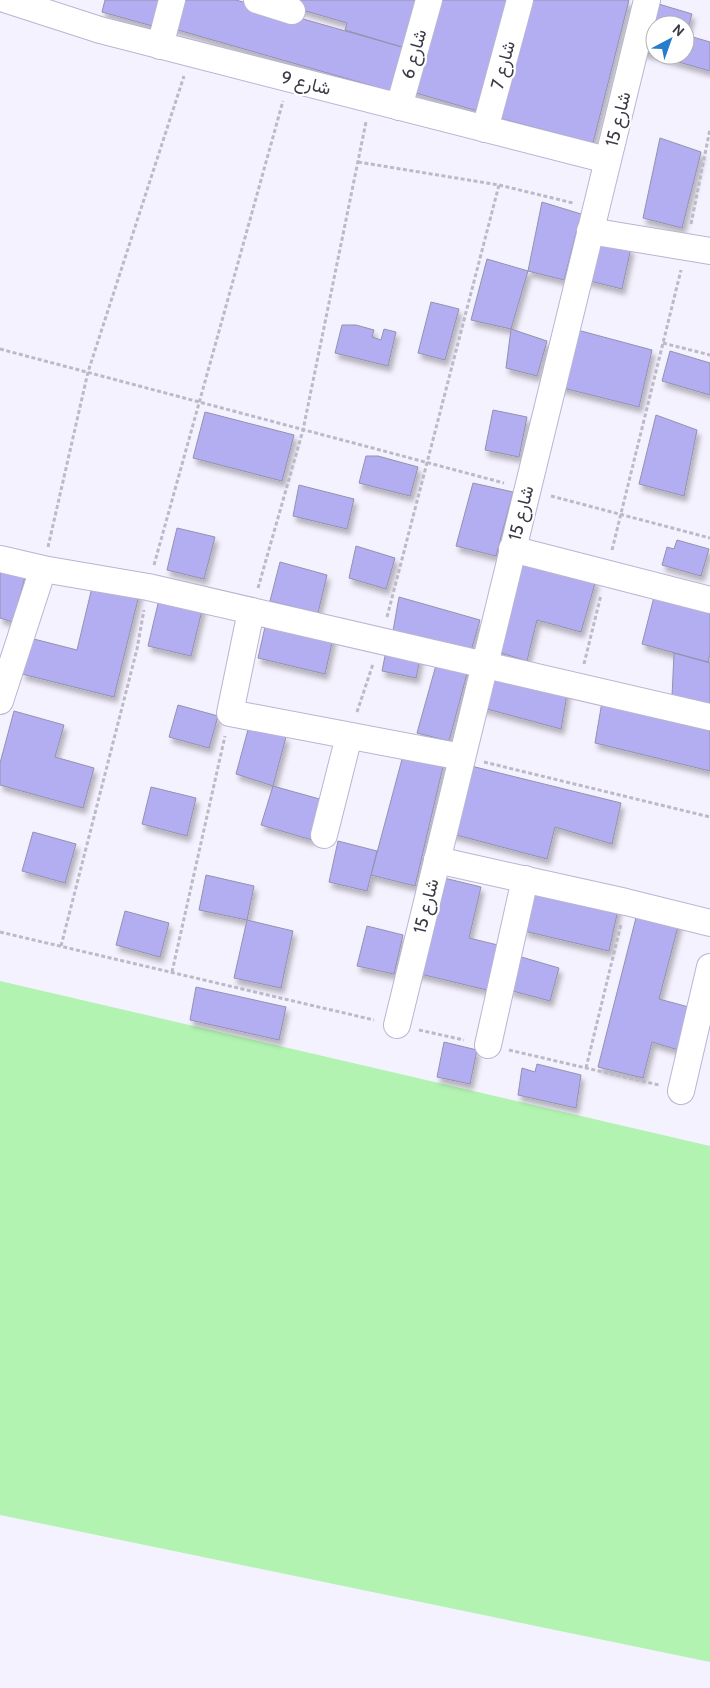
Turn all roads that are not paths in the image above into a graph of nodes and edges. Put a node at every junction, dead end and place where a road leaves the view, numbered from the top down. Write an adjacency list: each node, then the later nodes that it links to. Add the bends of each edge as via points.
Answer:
1 (6, 0): 8 (street, شارع 9)
2 (172, 0): 8 (street)
3 (257, 0): 7 (street)
4 (429, 0): 9 (street, شارع 6)
5 (520, 0): 10 (street, شارع 7)
6 (647, 0): 11 (street, شارع 15)
7 (292, 11)
8 (160, 46): 9 (street, شارع 9)
9 (399, 107): 10 (street, شارع 9)
10 (486, 129): 11 (street, شارع 9)
11 (608, 160): 12 (street, شارع 15)
12 (593, 220): 13 (street); 14 (street, شارع 15)
13 (698, 249)
14 (512, 549): 17 (street, via 606,574); 19 (street, شارع 15)
15 (0, 559): 16 (street)
16 (43, 569): 18 (street, via 148,586); 20 (street)
17 (709, 594)
18 (251, 611): 19 (street); 22 (street, via 230,713)
19 (484, 665): 21 (street); 23 (street, شارع 15)
20 (0, 701)
21 (710, 718)
22 (349, 736): 23 (street); 24 (street)
23 (462, 757): 25 (street, شارع 15)
24 (324, 835)
25 (437, 860): 26 (street); 29 (street, شارع 15)
26 (526, 879): 27 (street); 30 (street)
27 (710, 923)
28 (710, 966): 31 (street)
29 (396, 1025)
30 (488, 1045)
31 (682, 1090)

